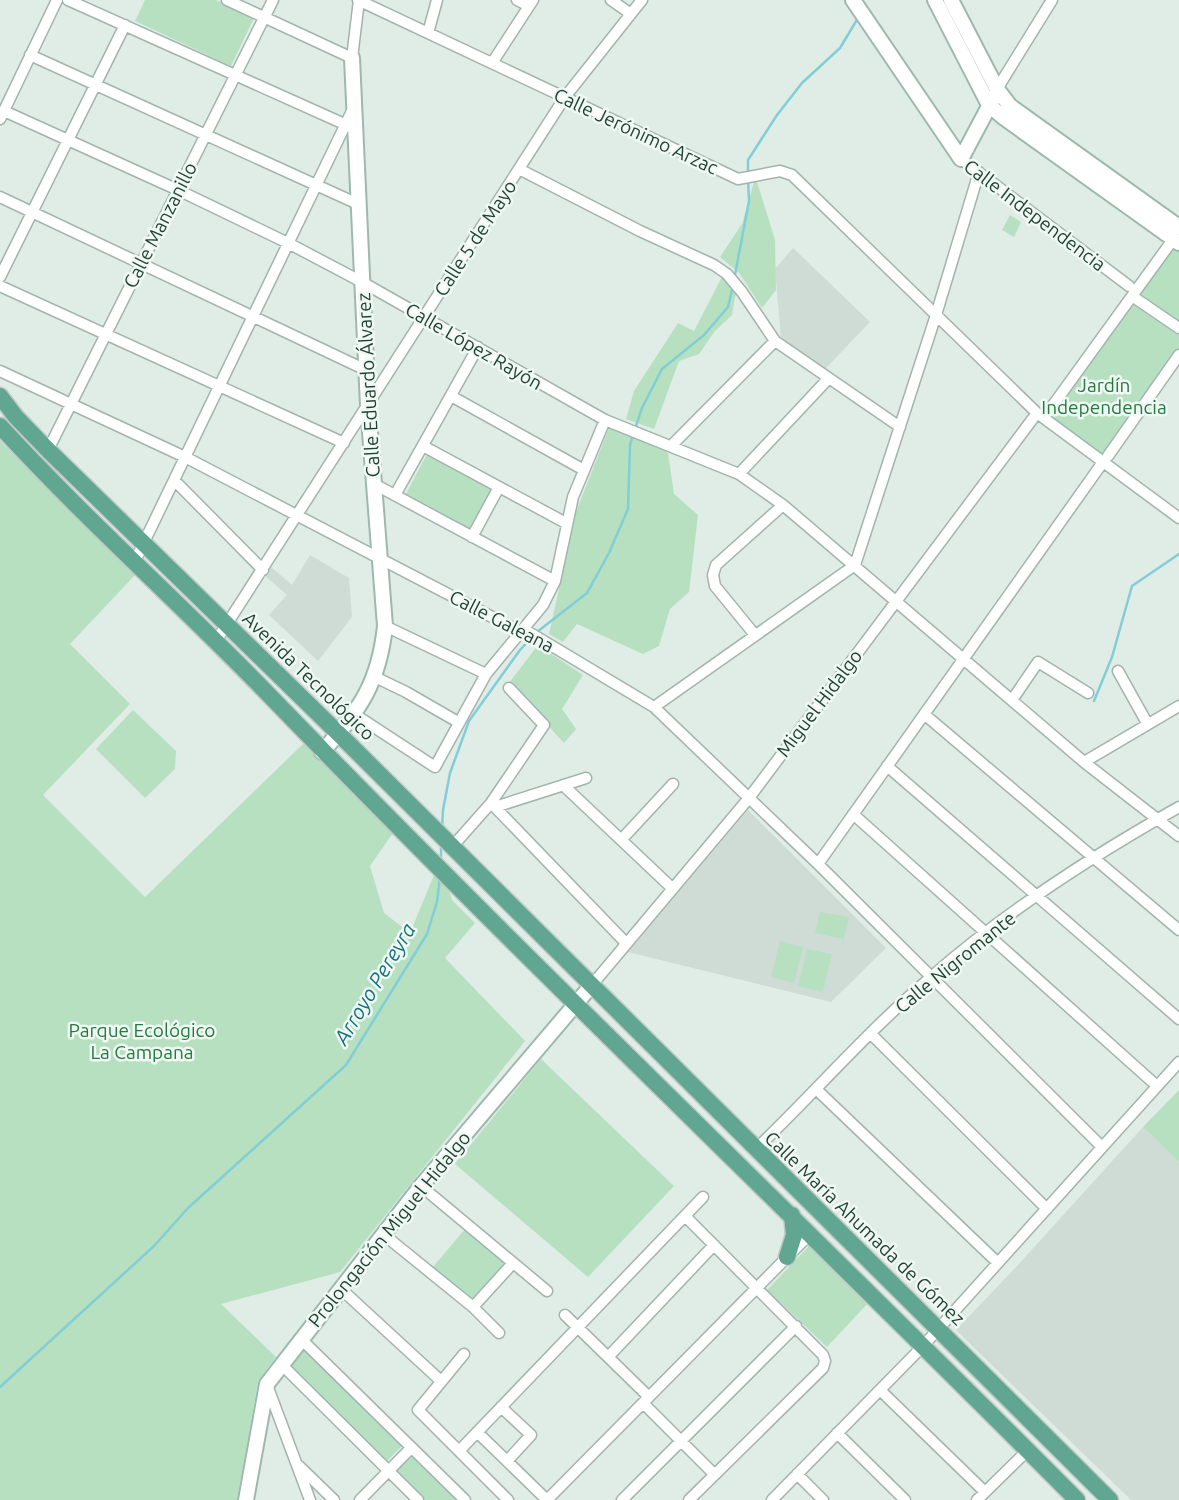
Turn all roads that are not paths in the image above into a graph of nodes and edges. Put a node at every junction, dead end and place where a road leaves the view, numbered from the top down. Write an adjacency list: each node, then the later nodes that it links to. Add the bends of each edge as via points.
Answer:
1 (57, 0): 19 (street)
2 (68, 0): 17 (street)
3 (227, 0): 16 (street)
4 (273, 0): 16 (street, Calle Manzanillo)
5 (359, 0): 18 (street, Calle Jerónimo Arzac); 20 (street, Calle Eduardo Álvarez)
6 (437, 0): 18 (street)
7 (517, 0): 14 (street)
8 (611, 0): 15 (street)
9 (642, 0): 15 (street, Calle 5 de Mayo)
10 (853, 0): 31 (main road, Calle Independencia)
11 (935, 0): 26 (main road)
12 (951, 0): 24 (main road)
13 (1049, 1): 24 (street)
14 (531, 3): 21 (street)
15 (631, 14): 25 (street, Calle 5 de Mayo)
16 (264, 17): 20 (street); 22 (street, Calle Manzanillo)
17 (125, 26): 22 (street); 23 (street)
18 (428, 33): 21 (street, Calle Jerónimo Arzac)
19 (30, 55): 23 (street); 27 (street)
20 (352, 58): 28 (main road, Calle Eduardo Álvarez)
21 (492, 63): 25 (street, Calle Jerónimo Arzac)
22 (235, 75): 28 (street); 29 (street, Calle Manzanillo)
23 (95, 85): 29 (street); 30 (street)
24 (998, 89): 26 (main road); 39 (main road, via 1010,106)
25 (565, 97): 32 (street, Calle 5 de Mayo); 46 (street, Calle Jerónimo Arzac, via 738,179 780,171 792,175)
26 (989, 105): 31 (main road); 39 (main road)
27 (2, 115): 30 (street, Calle López Rayón)
28 (350, 126): 34 (street); 37 (main road, Calle Eduardo Álvarez)
29 (206, 134): 34 (street); 35 (street, Calle Manzanillo)
30 (68, 139): 35 (street, Calle López Rayón); 38 (street)
31 (961, 159): 33 (street, Calle Independencia)
32 (519, 169): 48 (street, Calle 5 de Mayo); 51 (street, via 714,265 727,274)
33 (979, 172): 45 (street, Calle Independencia); 46 (street)
34 (317, 184): 37 (street); 40 (street)
35 (178, 190): 40 (street, Calle López Rayón); 41 (street, Calle Manzanillo)
36 (0, 197): 38 (street)
37 (358, 204): 43 (main road, Calle Eduardo Álvarez)
38 (32, 212): 41 (street); 42 (street)
39 (1175, 233): 45 (street, Miguel Hidalgo)
40 (288, 243): 43 (street, Calle López Rayón); 47 (street)
41 (141, 264): 47 (street); 50 (street, Calle Manzanillo)
42 (0, 277)
43 (362, 282): 48 (street, Calle López Rayón); 54 (main road, Calle Eduardo Álvarez)
44 (0, 286): 50 (street)
45 (1130, 291): 49 (street, Calle Independencia); 62 (street, Miguel Hidalgo)
46 (936, 315): 62 (street, Calle Jerónimo Arzac); 65 (street)
47 (253, 317): 54 (street); 57 (street)
48 (424, 317): 52 (street, Calle López Rayón); 61 (street, Calle 5 de Mayo)
49 (1179, 328)
50 (106, 335): 57 (street); 60 (street, Calle Manzanillo)
51 (775, 341): 56 (street); 68 (street)
52 (478, 347): 59 (street); 63 (street, Calle López Rayón)
53 (1179, 355): 71 (street)
54 (366, 370): 61 (main road, Calle Eduardo Álvarez)
55 (0, 371): 60 (street, Calle Galeana)
56 (828, 379): 65 (street); 73 (street)
57 (219, 386): 66 (street); 70 (street)
58 (0, 396): 69 (main road, Avenida Tecnológico)
59 (451, 396): 67 (street); 72 (street)
60 (71, 405): 69 (street, Calle Manzanillo); 70 (street, Calle Galeana)
61 (368, 405): 66 (street, Calle 5 de Mayo); 75 (main road, Calle Eduardo Álvarez)
62 (1043, 414): 71 (street, Calle Jerónimo Arzac); 89 (street, Miguel Hidalgo)
63 (605, 420): 68 (street, Calle López Rayón); 72 (street)
64 (0, 426): 85 (main road, Avenida Tecnológico)
65 (900, 427): 86 (street)
66 (344, 443): 79 (street, Calle 5 de Mayo)
67 (423, 446): 76 (street); 77 (street)
68 (671, 446): 73 (street, Calle López Rayón)
69 (48, 450): 83 (main road, Avenida Tecnológico)
70 (185, 457): 74 (street); 79 (street, Calle Galeana)
71 (1106, 459): 80 (street, Calle Jerónimo Arzac); 95 (street)
72 (583, 470): 81 (street)
73 (738, 474): 78 (street, Calle López Rayón)
74 (174, 480): 83 (street); 87 (street)
75 (374, 484): 77 (street); 84 (main road, Calle Eduardo Álvarez)
76 (499, 487): 81 (street); 82 (street)
77 (395, 495): 82 (street)
78 (783, 505): 86 (street, Calle López Rayón); 93 (street, via 716,565 713,575 715,586)
79 (297, 516): 84 (street, Calle Galeana); 87 (street, Calle 5 de Mayo)
80 (1179, 518)
81 (566, 523): 88 (street)
82 (472, 537): 88 (street)
83 (143, 543): 85 (street); 90 (main road, Avenida Tecnológico)
84 (379, 558): 91 (main road, Calle Eduardo Álvarez); 92 (street, Calle Galeana)
85 (135, 561): 94 (main road, Avenida Tecnológico)
86 (855, 565): 89 (street, Calle López Rayón); 93 (street)
87 (263, 570): 90 (street, Calle 5 de Mayo)
88 (555, 581): 92 (street)
89 (897, 601): 95 (street, Calle López Rayón); 115 (street, Miguel Hidalgo)
90 (227, 626): 94 (street, Calle 5 de Mayo); 108 (main road, Avenida Tecnológico)
91 (384, 626): 97 (street); 98 (main road, Calle Eduardo Álvarez)
92 (523, 631): 97 (street); 103 (street, Calle Galeana)
93 (755, 635): 103 (street)
94 (216, 642): 109 (main road, Avenida Tecnológico)
95 (963, 659): 101 (street, Calle López Rayón); 105 (street)
96 (1118, 671): 107 (street)
97 (486, 674): 106 (street)
98 (375, 677): 104 (main road, Calle Eduardo Álvarez); 106 (street)
99 (509, 688): 116 (street, via 544,725)
100 (1088, 693): 101 (street, via 1038,662)
101 (1012, 700): 110 (street, Calle López Rayón)
102 (1179, 706): 107 (street)
103 (654, 707): 115 (street, Calle Galeana)
104 (354, 714): 106 (street, via 435,767); 108 (main road, Calle Eduardo Álvarez)
105 (924, 714): 111 (street); 123 (street)
106 (458, 722)
107 (1147, 723): 110 (street)
108 (339, 734): 109 (main road, Calle Eduardo Álvarez); 122 (main road, Avenida Tecnológico)
109 (322, 752): 132 (main road, Avenida Tecnológico)
110 (1084, 762): 119 (street, Calle López Rayón)
111 (887, 766): 118 (street); 126 (street)
112 (586, 778): 114 (street)
113 (673, 784): 121 (street)
114 (563, 785): 116 (street); 121 (street)
115 (749, 798): 124 (street, Calle Galeana); 125 (street, Miguel Hidalgo)
116 (493, 805): 122 (street); 129 (street)
117 (1179, 807): 119 (street, Calle Nigromante)
118 (853, 814): 124 (street); 128 (street)
119 (1156, 820): 120 (street, Calle López Rayón); 123 (street, Calle Nigromante)
120 (1179, 836)
121 (622, 839): 125 (street)
122 (450, 845): 131 (main road, Avenida Tecnológico)
123 (1094, 858): 126 (street, Calle Nigromante); 127 (street)
124 (818, 864): 130 (street, Calle Galeana)
125 (672, 888): 129 (street, Miguel Hidalgo)
126 (1037, 896): 128 (street, Calle Nigromante); 133 (street)
127 (1179, 930)
128 (986, 933): 130 (street, Calle Nigromante); 136 (street)
129 (626, 943): 131 (street, Miguel Hidalgo)
130 (930, 978): 134 (street, Calle Nigromante); 139 (street, Calle Galeana)
131 (591, 986): 132 (main road, Prolongación Miguel Hidalgo); 138 (main road, Calle María Ahumada de Gómez)
132 (575, 1003): 141 (main road); 142 (main road, Prolongación Miguel Hidalgo)
133 (1179, 1019)
134 (871, 1034): 137 (street, Calle Nigromante); 144 (street)
135 (1179, 1062): 136 (street)
136 (1157, 1086): 139 (street)
137 (817, 1090): 140 (street, Calle Nigromante); 152 (street)
138 (741, 1136): 140 (main road, Calle María Ahumada de Gómez); 141 (main road)
139 (1102, 1147): 144 (street)
140 (756, 1149): 160 (main road, Calle María Ahumada de Gómez)
141 (727, 1154): 145 (main road)
142 (421, 1186): 147 (main road, Prolongación Miguel Hidalgo); 151 (street)
143 (704, 1197): 146 (street)
144 (1046, 1209): 152 (street)
145 (792, 1215): 148 (main road); 150 (main road, via 794,1235)
146 (686, 1217): 149 (street); 159 (street)
147 (383, 1234): 154 (main road, Prolongación Miguel Hidalgo); 156 (street)
148 (810, 1234): 150 (street); 163 (main road)
149 (715, 1244): 153 (street); 165 (street)
150 (788, 1257): 153 (street)
151 (513, 1263): 155 (street); 156 (street)
152 (998, 1263): 160 (street)
153 (758, 1287): 158 (street); 170 (street)
154 (341, 1289): 162 (main road, Prolongación Miguel Hidalgo); 167 (street)
155 (547, 1291)
156 (473, 1307): 161 (street)
157 (565, 1315): 159 (street)
158 (796, 1326): 174 (street); 181 (street, via 823,1355 823,1368)
159 (578, 1327): 165 (street); 171 (street)
160 (939, 1329): 163 (street); 198 (main road, Calle María Ahumada de Gómez)
161 (499, 1333)
162 (301, 1339): 166 (main road, Prolongación Miguel Hidalgo); 175 (street)
163 (923, 1346): 169 (street); 176 (main road)
164 (464, 1354): 167 (street)
165 (609, 1356): 170 (street)
166 (281, 1364): 168 (main road, Prolongación Miguel Hidalgo); 180 (street)
167 (442, 1381): 177 (street, via 418,1410)
168 (267, 1384): 179 (street); 184 (main road, Prolongación Miguel Hidalgo)
169 (880, 1390): 173 (street); 183 (street)
170 (646, 1400): 174 (street); 191 (street)
171 (501, 1407): 172 (street); 178 (street, via 531,1435)
172 (477, 1432): 177 (street); 178 (street)
173 (837, 1433): 182 (street); 196 (street)
174 (682, 1442): 181 (street); 192 (street)
175 (411, 1448): 180 (street); 189 (street)
176 (1028, 1450): 183 (street); 197 (main road)
177 (459, 1451): 190 (street)
178 (508, 1460): 191 (street)
179 (297, 1463): 185 (street); 186 (street)
180 (388, 1471): 187 (street); 188 (street)
181 (715, 1474): 193 (street)
182 (797, 1474): 194 (street); 195 (street)
183 (981, 1496)
184 (246, 1500)
185 (310, 1500)
186 (334, 1500)
187 (360, 1500)
188 (418, 1500)
189 (465, 1500)
190 (508, 1500)
191 (547, 1500)
192 (622, 1500)
193 (689, 1500)
194 (772, 1500)
195 (824, 1500)
196 (905, 1500)
197 (1077, 1500)
198 (1110, 1500)

